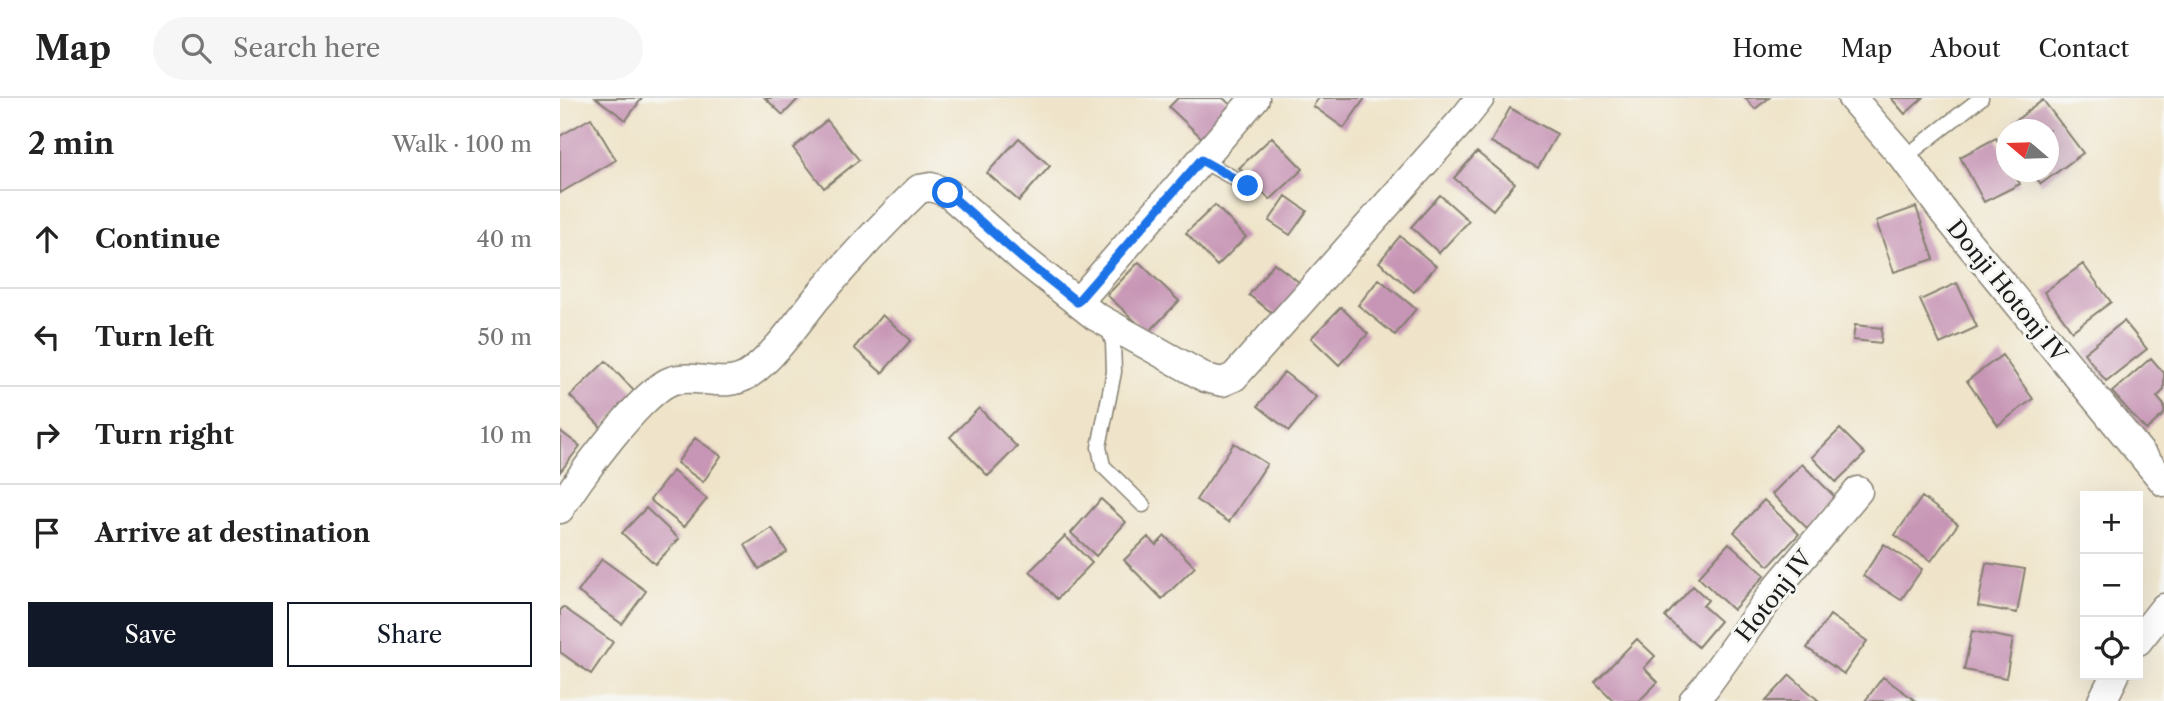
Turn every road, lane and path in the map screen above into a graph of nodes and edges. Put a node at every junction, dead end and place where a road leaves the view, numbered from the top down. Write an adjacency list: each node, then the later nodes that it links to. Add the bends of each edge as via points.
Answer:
1 (1255, 98): 6 (street)
2 (1480, 98): 9 (street, via 1234,377 1222,382 1206,378)
3 (1852, 98): 5 (street, Donji Hotonj IV)
4 (1981, 98): 5 (lane)
5 (1904, 158): 10 (street, Donji Hotonj IV)
6 (1201, 160): 7 (lane); 8 (street)
7 (1248, 186)
8 (1077, 302): 9 (street); 13 (street, via 948,193 931,187 919,189 749,375 730,381 671,381 654,391 593,460)
9 (1105, 322): 12 (lane, via 1113,342 1114,372 1101,457 1103,466)
10 (2164, 482)
11 (1858, 491): 17 (street, Hotonj IV, via 1775,590)
12 (1143, 505)
13 (560, 509)
14 (2164, 608): 15 (street)
15 (2143, 635)
16 (2112, 680): 18 (street)
17 (1693, 701)
18 (2102, 701)

